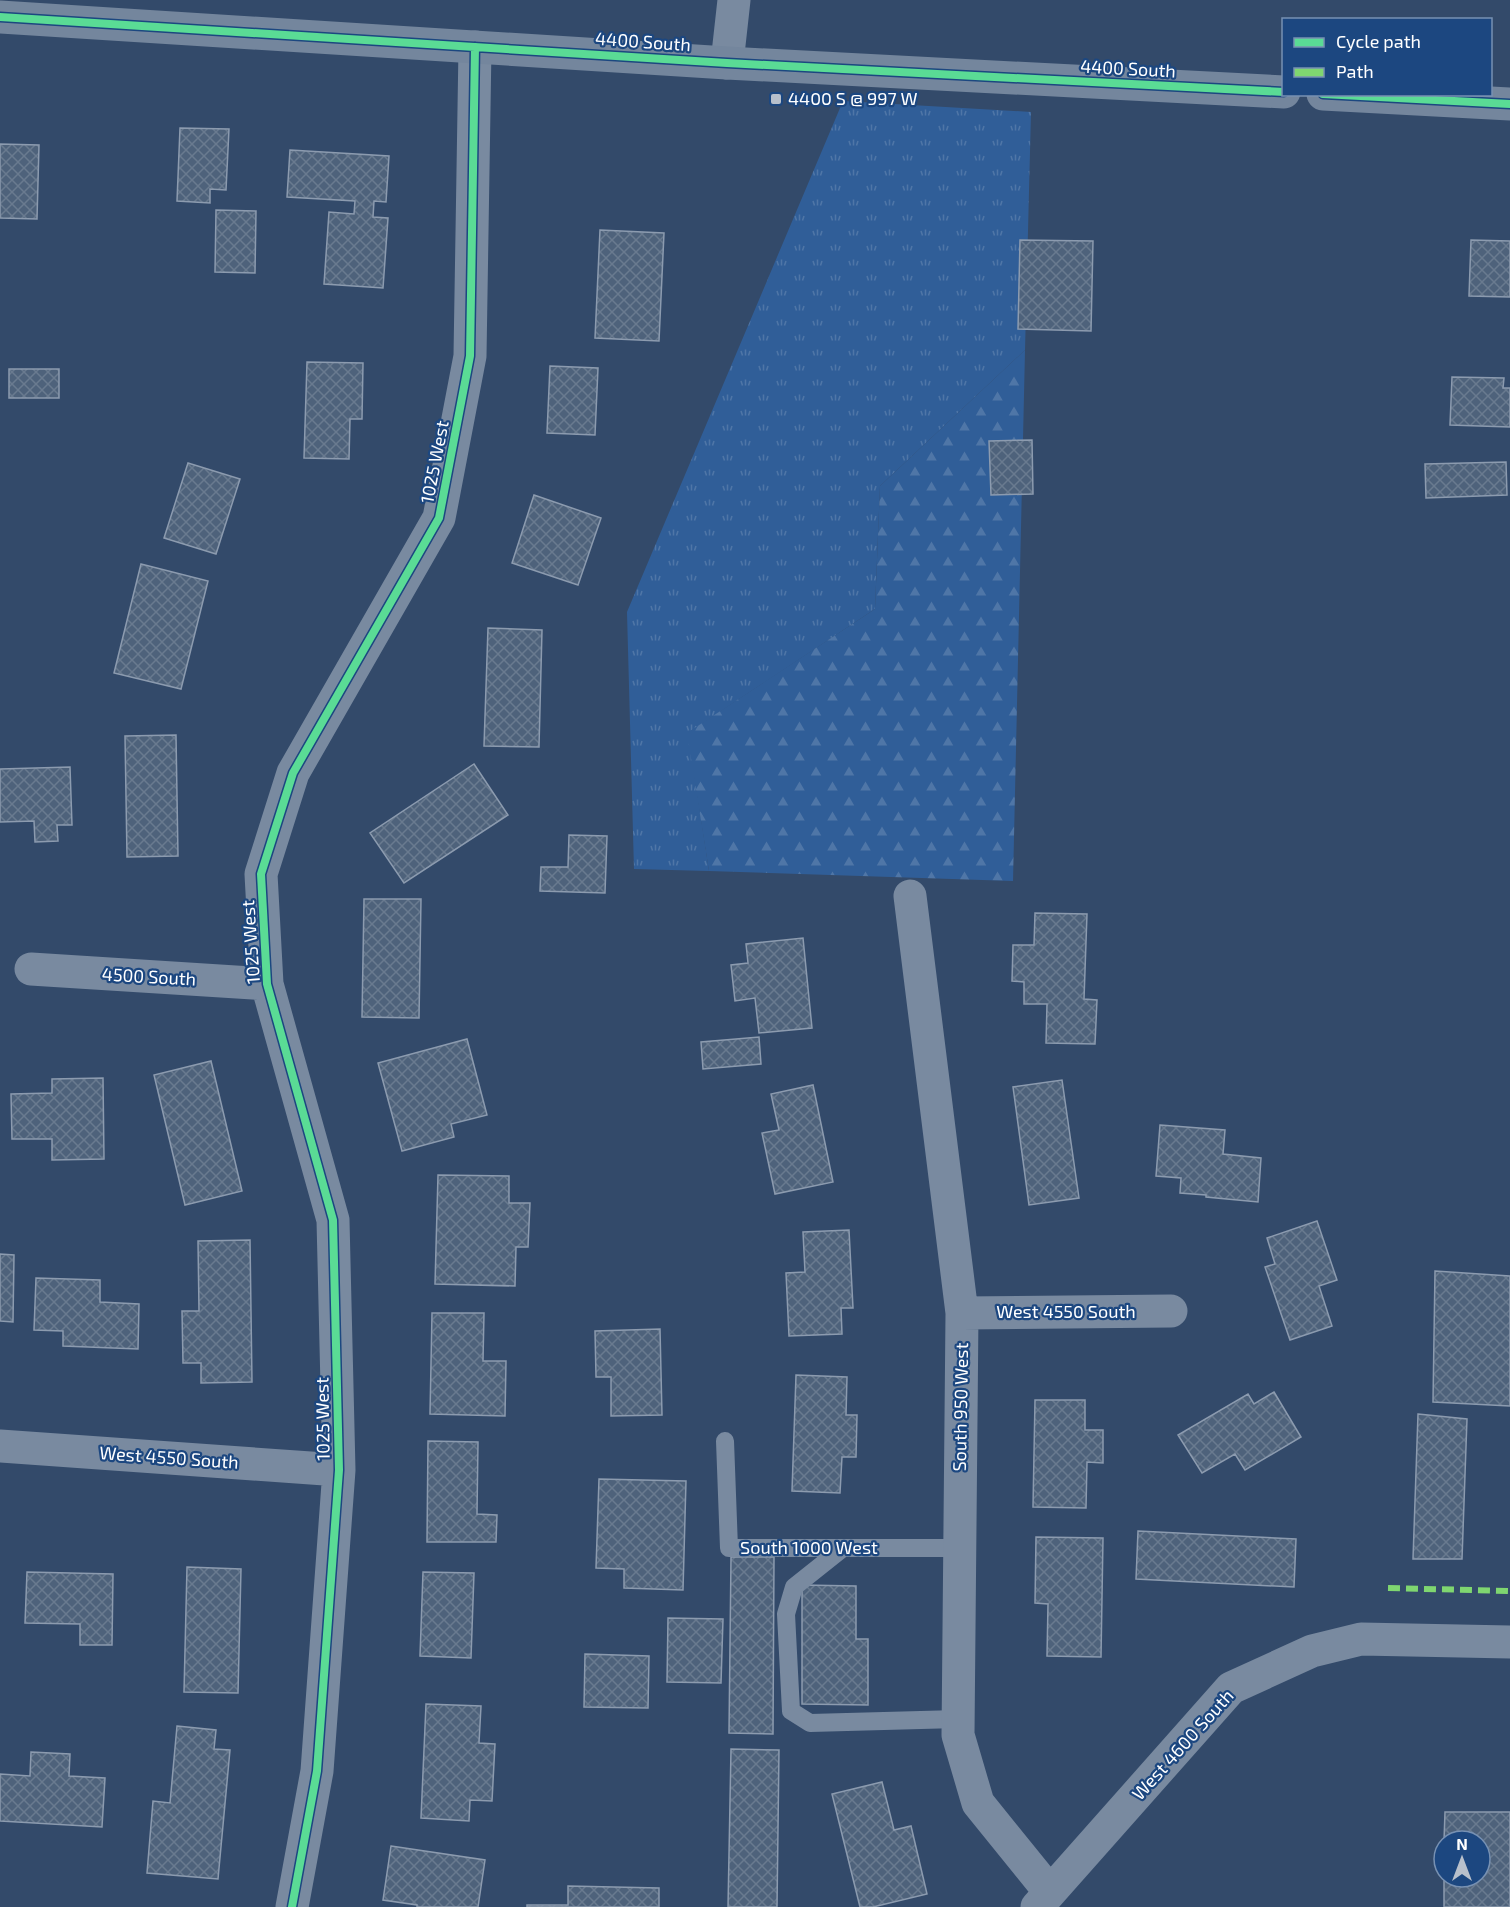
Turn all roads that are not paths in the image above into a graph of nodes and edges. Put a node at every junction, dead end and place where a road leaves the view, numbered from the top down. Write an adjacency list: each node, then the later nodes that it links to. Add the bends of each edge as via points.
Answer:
1 (734, 0): 4 (street)
2 (0, 17): 3 (street, 4400 South)
3 (475, 47): 4 (street, 4400 South); 10 (street, 1025 West, via 470,356 439,518 293,773 261,874)
4 (727, 63): 5 (street, 4400 South)
5 (1282, 92)
6 (1360, 96): 7 (street)
7 (1510, 104)
8 (910, 896): 12 (street, South 950 West)
9 (31, 969): 10 (street, 4500 South)
10 (267, 984): 15 (street, 1025 West, via 333,1220)
11 (1171, 1311): 12 (street, West 4550 South)
12 (962, 1313): 17 (street, South 950 West)
13 (725, 1441): 16 (lane, South 1000 West, via 729,1548)
14 (0, 1446): 15 (street, West 4550 South)
15 (339, 1470): 21 (street, 1025 West, via 317,1772)
16 (843, 1548): 17 (lane, South 1000 West); 19 (lane, via 794,1587 786,1614 791,1712 810,1724)
17 (959, 1548): 19 (street, South 950 West)
18 (1510, 1642): 20 (street, West 4600 South, via 1360,1640 1312,1652 1231,1688)
19 (958, 1719): 20 (street, South 950 West, via 958,1735 978,1803)
20 (1043, 1900)
21 (292, 1907)

